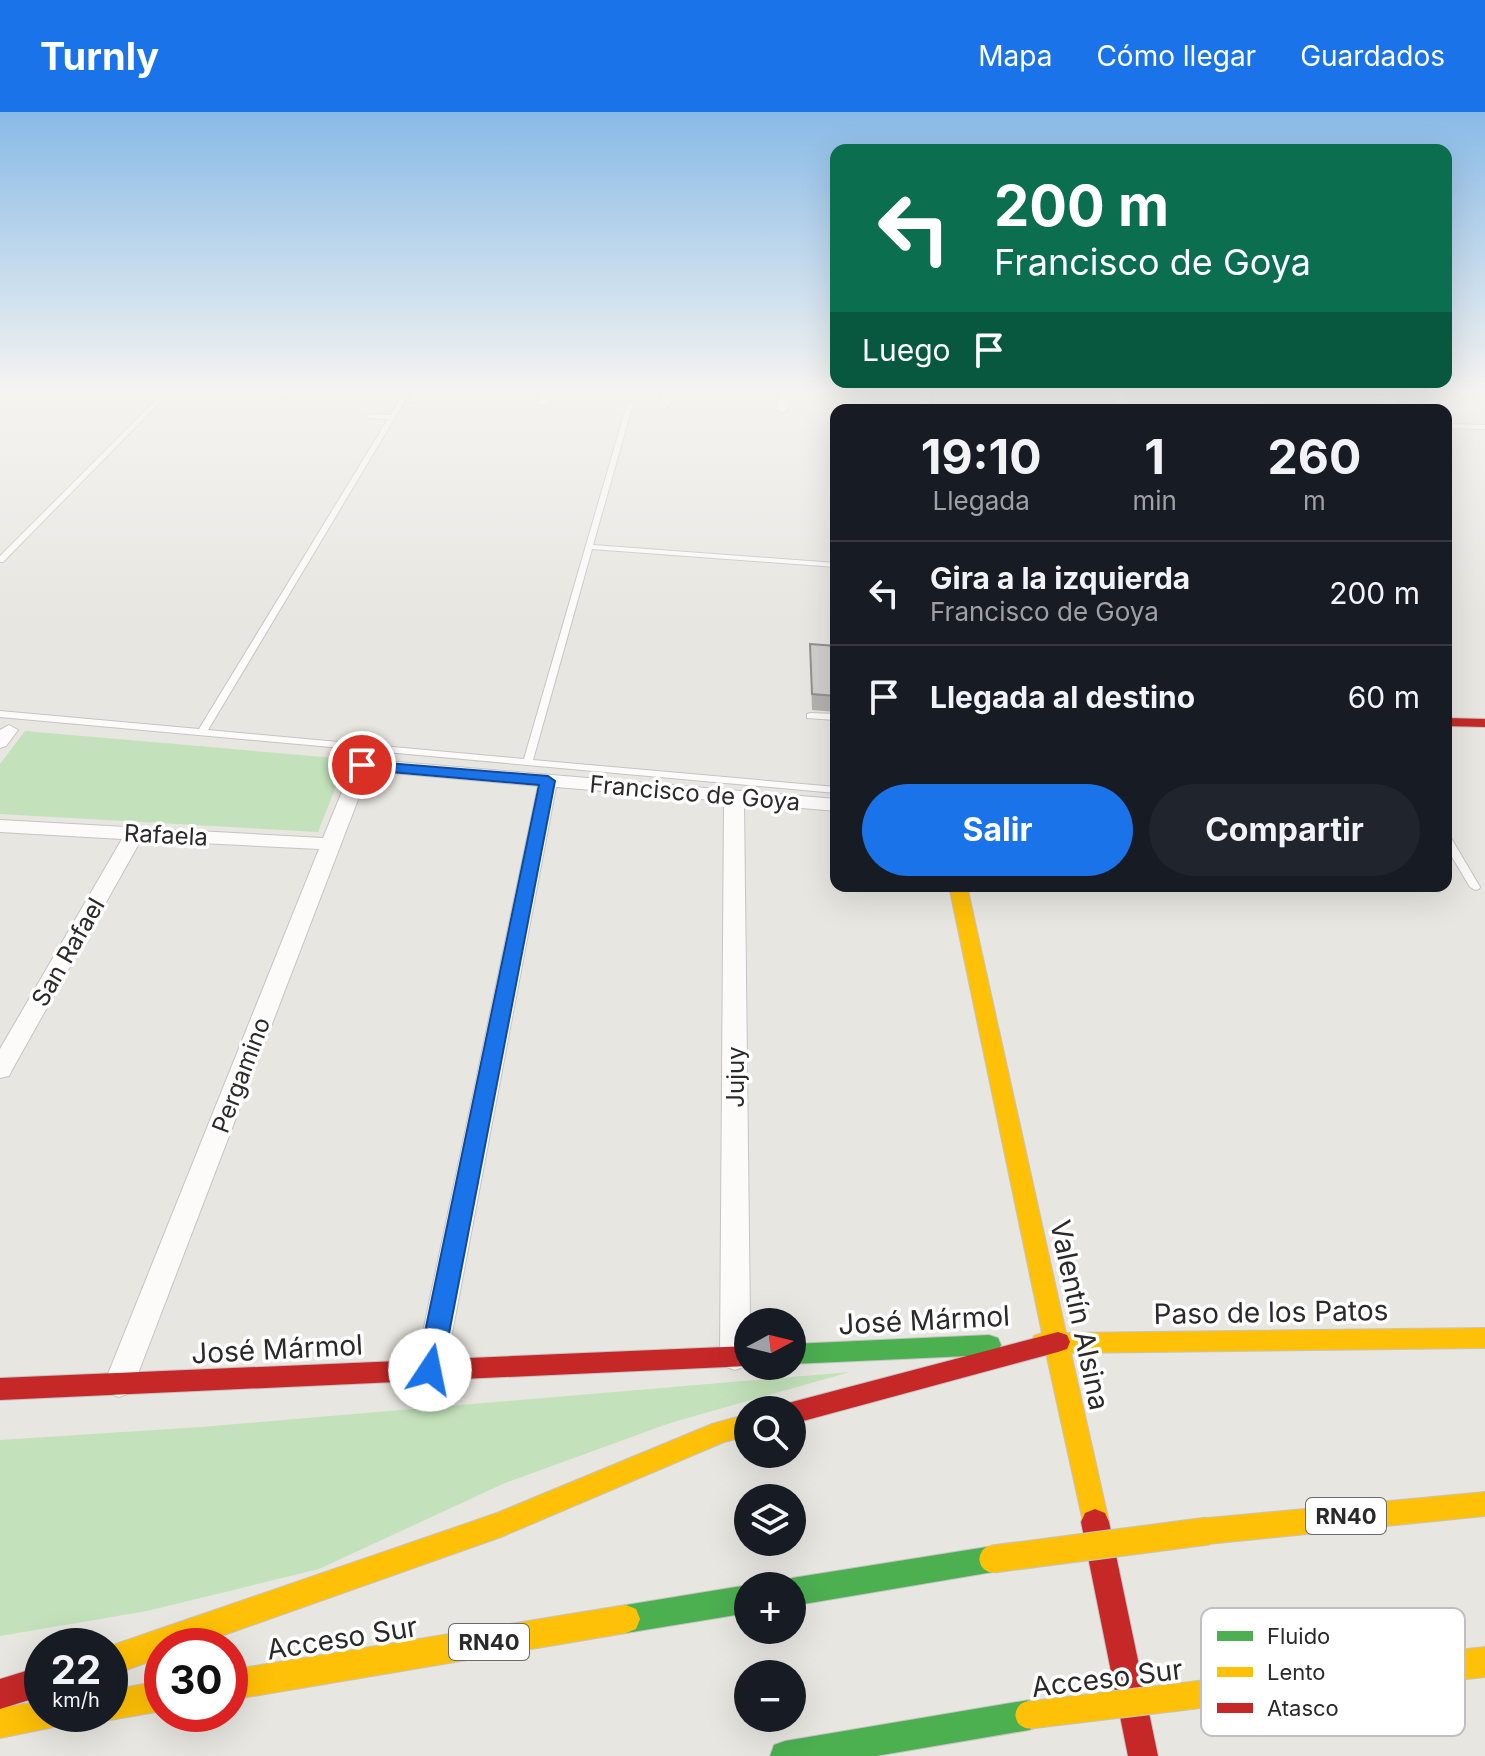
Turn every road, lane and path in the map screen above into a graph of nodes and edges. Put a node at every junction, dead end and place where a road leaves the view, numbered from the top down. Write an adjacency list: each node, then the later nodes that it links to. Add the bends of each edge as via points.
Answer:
1 (95, 465): 5 (lane)
2 (363, 465): 12 (lane)
3 (613, 465): 4 (lane)
4 (589, 547): 6 (lane); 13 (lane)
5 (0, 560)
6 (830, 565)
7 (810, 716): 8 (lane)
8 (830, 717)
9 (1452, 722): 10 (main road)
10 (1485, 723)
11 (3, 729): 12 (lane)
12 (202, 732): 13 (lane)
13 (528, 762): 16 (lane)
14 (362, 765): 15 (street, Francisco de Goya); 21 (street, Pergamino)
15 (548, 781): 17 (street, Francisco de Goya); 31 (street)
16 (830, 789)
17 (734, 797): 18 (street, Francisco de Goya); 26 (street, Jujuy)
18 (830, 805)
19 (0, 826): 20 (street, Rafaela)
20 (135, 833): 21 (street, Rafaela); 25 (street, San Rafael)
21 (331, 844): 32 (street, Pergamino)
22 (1452, 848): 23 (lane)
23 (1475, 887)
24 (959, 892): 28 (main road, Valentín Alsina)
25 (0, 1070)
26 (741, 1308)
27 (1485, 1338): 28 (main road, Paso de los Patos)
28 (1058, 1342): 29 (main road, José Mármol); 34 (main road); 49 (main road, Valentín Alsina)
29 (806, 1353)
30 (734, 1356): 31 (main road, José Mármol)
31 (430, 1370): 32 (main road, José Mármol)
32 (119, 1384): 33 (main road, José Mármol)
33 (0, 1389)
34 (806, 1409)
35 (734, 1429): 39 (main road, via 501,1524)
36 (1485, 1504): 37 (main road, RN40, bridge, via 1208,1531)
37 (806, 1590)
38 (734, 1601): 42 (main road, Acceso Sur / RN40)
39 (128, 1655)
40 (1485, 1662): 41 (main road, Acceso Sur, bridge)
41 (1465, 1664)
42 (248, 1682)
43 (24, 1687): 44 (main road)
44 (0, 1694)
45 (1201, 1694): 48 (main road, Acceso Sur, bridge, via 1029,1715)
46 (24, 1719): 47 (main road)
47 (0, 1723)
48 (785, 1756)
49 (1143, 1756)

